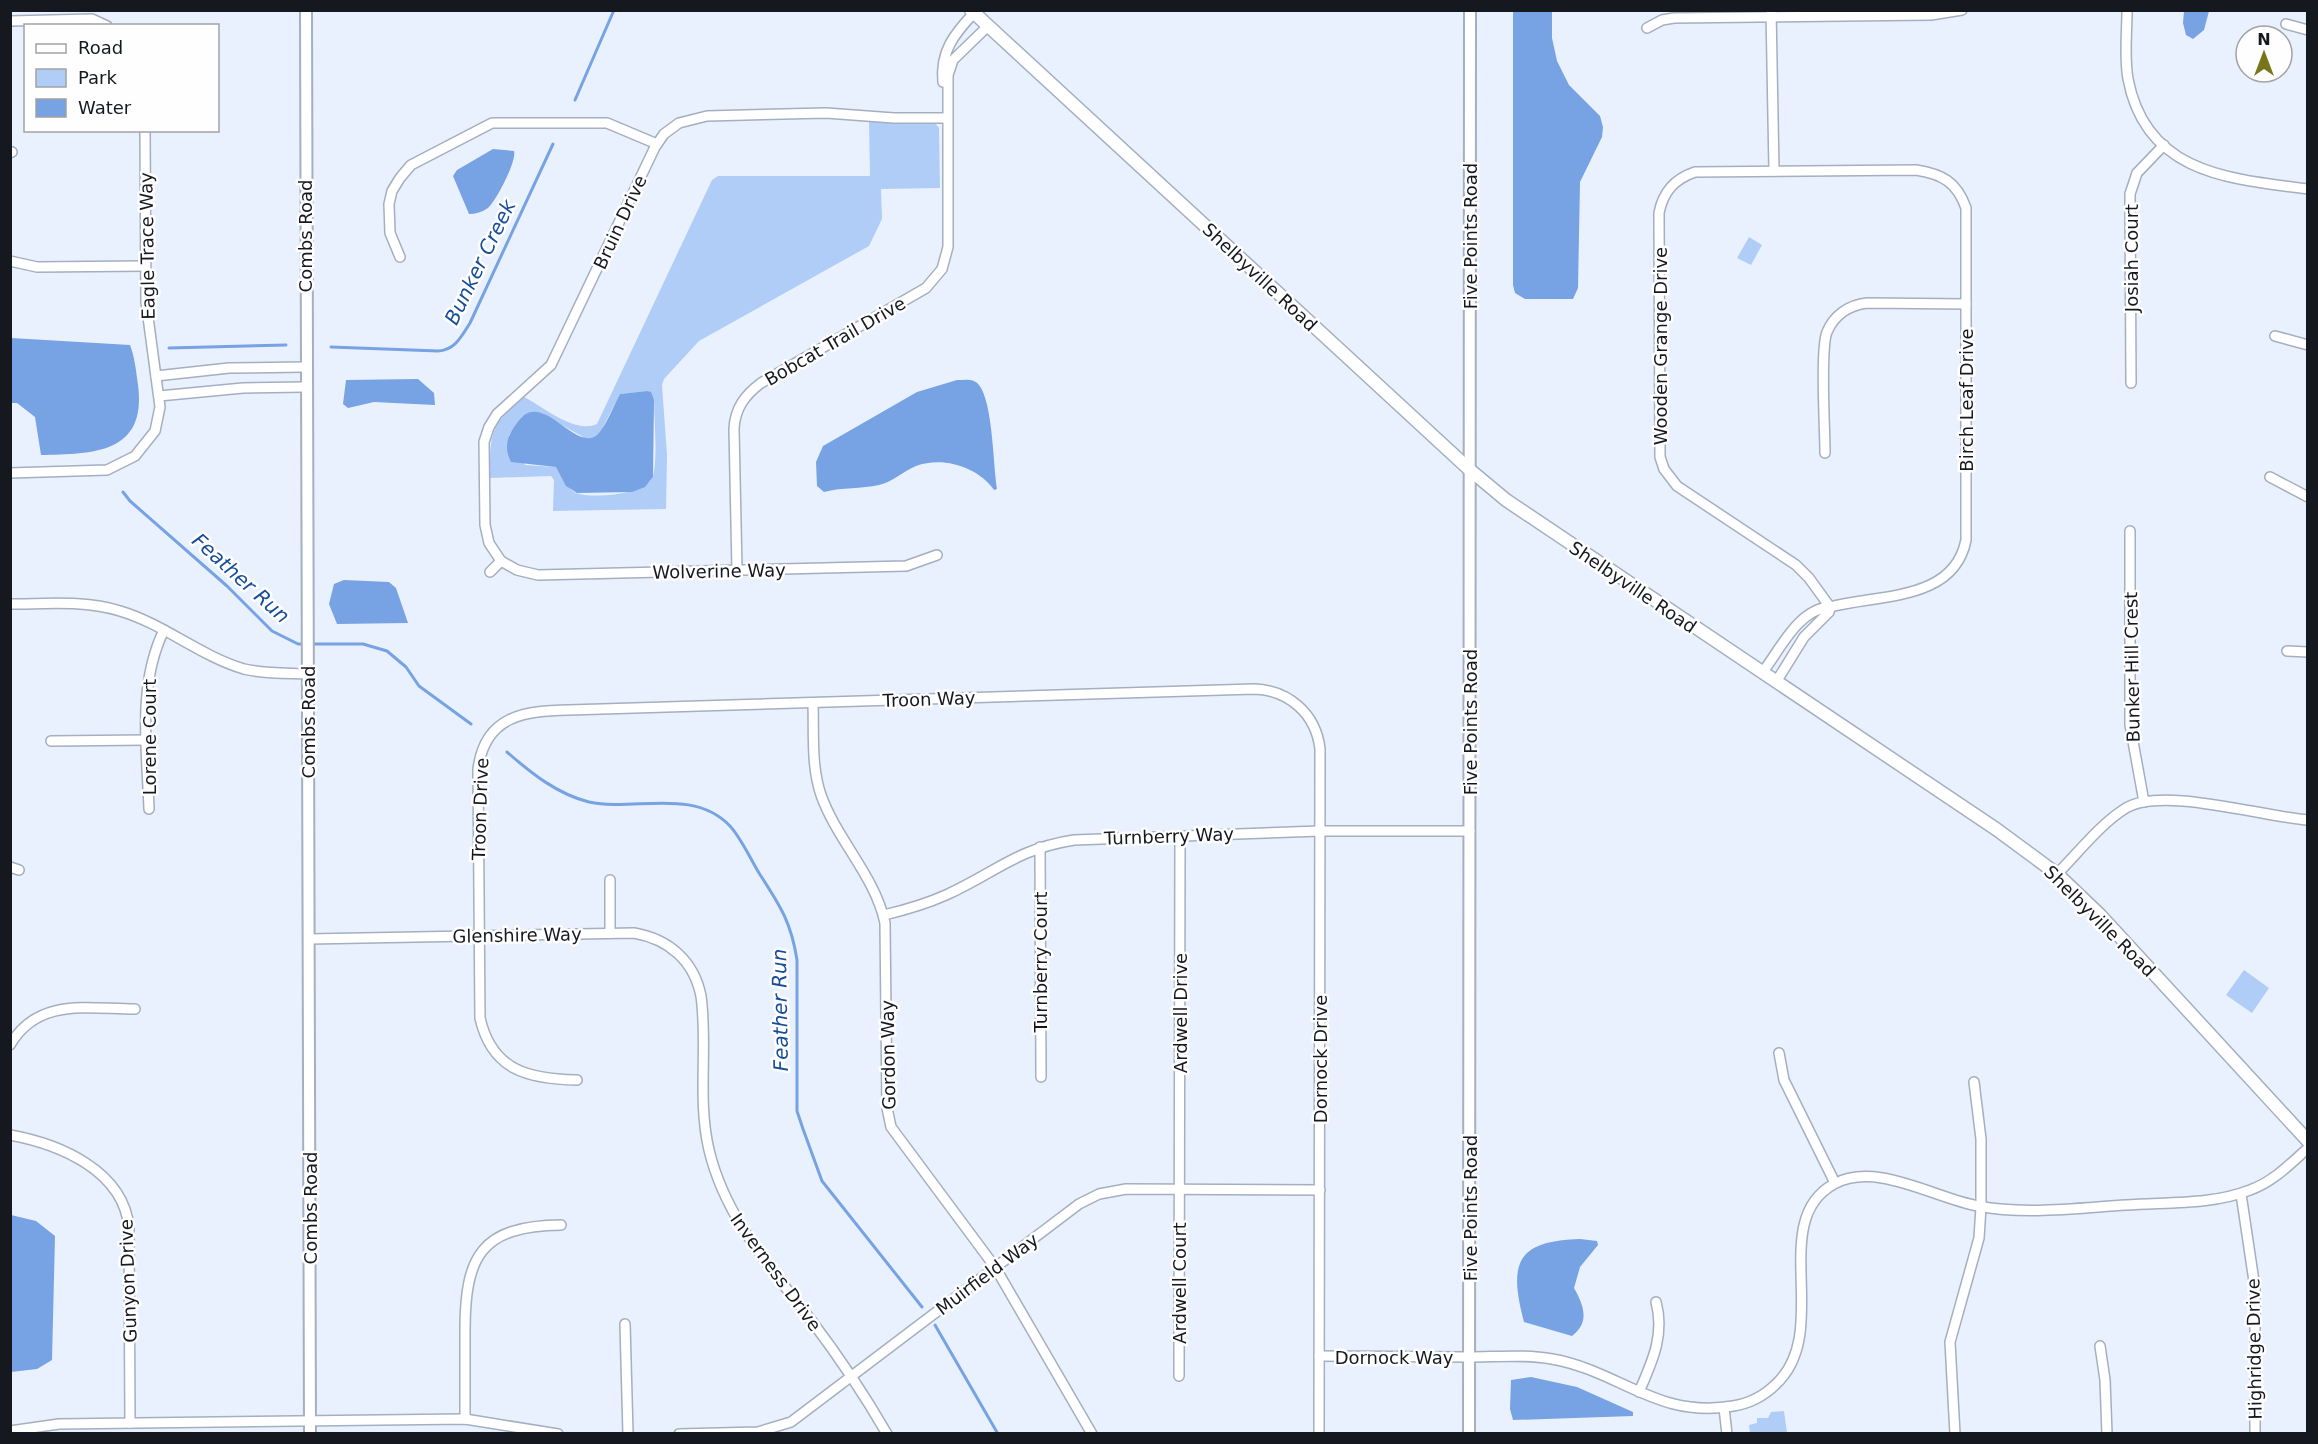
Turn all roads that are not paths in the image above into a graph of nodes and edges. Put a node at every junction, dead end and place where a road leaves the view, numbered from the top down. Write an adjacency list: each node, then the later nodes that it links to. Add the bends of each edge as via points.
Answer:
1 (306, 10): 23 (street, Combs Road)
2 (1470, 10): 29 (street, Five Points Road)
3 (1962, 10): 6 (street, via 1931,15)
4 (2127, 10): 14 (street, via 2127,66 2132,93 2145,121)
5 (972, 12): 9 (main road, Shelbyville Road); 11 (street, Bobcat Trail Drive, via 944,55)
6 (1771, 14): 10 (street, via 1674,18); 15 (street)
7 (10, 21): 8 (street, via 92,19)
8 (103, 24)
9 (988, 26): 11 (street, Bobcat Trail Drive, via 953,60 948,75); 29 (main road, Shelbyville Road)
10 (1647, 28)
11 (947, 118): 13 (street, Bruin Drive, via 826,112 708,116 679,123); 36 (street, Bobcat Trail Drive, via 948,247 940,273 927,288 761,383 739,407 734,429)
12 (145, 132): 19 (street, Eagle Trace Way)
13 (657, 144): 17 (street, via 607,123 492,123 411,165 400,178 389,204 390,233); 35 (street, Bruin Drive, via 551,365 497,414 489,427 484,442 484,525 489,543)
14 (2164, 145): 16 (street, via 2187,163 2219,176); 25 (street, Josiah Court, via 2139,171 2131,189)
15 (1774, 171): 20 (street, Birch Leaf Drive, via 1916,170 1947,179 1966,208); 39 (street, Wooden Grange Drive, via 1695,172 1673,183 1663,198 1659,213 1660,457 1677,486 1796,565)
16 (2307, 189)
17 (400, 257)
18 (10, 261): 19 (street, via 37,267)
19 (145, 266): 24 (street, Eagle Trace Way)
20 (1966, 304): 28 (street, via 1867,303 1835,318 1824,341); 39 (street, Birch Leaf Drive, via 1966,540 1960,557 1942,578 1924,589)
21 (2276, 336): 22 (street)
22 (2307, 345)
23 (305, 367): 24 (street, via 229,368); 26 (street, Combs Road)
24 (156, 376): 27 (street, Eagle Trace Way)
25 (2131, 383)
26 (305, 387): 27 (street); 44 (street, Combs Road)
27 (159, 396): 30 (street, Eagle Trace Way, via 160,416 152,437 135,456 107,470)
28 (1826, 453)
29 (1470, 471): 43 (main road, Shelbyville Road, via 1531,519); 55 (street, Five Points Road)
30 (10, 473)
31 (2270, 477): 32 (street)
32 (2307, 497)
33 (2130, 531): 51 (street, Bunker Hill Crest, via 2130,718)
34 (937, 555): 36 (street, Wolverine Way, via 906,566)
35 (501, 561): 36 (street, Wolverine Way, via 538,575); 37 (street)
36 (737, 570)
37 (490, 572)
38 (10, 604): 40 (street, via 93,605 127,613)
39 (1830, 610): 43 (street, Birch Leaf Drive, via 1819,608 1807,614); 45 (street, via 1804,637)
40 (164, 630): 44 (street, via 245,669); 50 (street, Lorene Court, via 149,673)
41 (2287, 651): 42 (street)
42 (2307, 652)
43 (1762, 673): 45 (main road, Shelbyville Road)
44 (308, 674): 63 (street, Combs Road)
45 (1776, 682): 58 (main road, Shelbyville Road)
46 (1287, 697): 47 (street, Troon Way, via 1254,689); 54 (street, Dornock Drive, via 1309,717 1318,736)
47 (813, 703): 48 (street, Troon Way); 60 (street, Gordon Way, via 816,774 822,796)
48 (569, 710): 62 (street, Troon Drive, via 516,715 497,729 484,747 478,774)
49 (51, 741): 50 (street)
50 (147, 741): 52 (street, Lorene Court)
51 (2144, 802): 53 (street, via 2174,800); 58 (street, via 2119,812)
52 (149, 809)
53 (2307, 820)
54 (1320, 831): 55 (street, Turnberry Way); 56 (street, Turnberry Way); 76 (street, Dornock Drive)
55 (1470, 831): 85 (street, Five Points Road)
56 (1180, 836): 57 (street, Turnberry Way, via 1074,840); 75 (street, Ardwell Drive)
57 (1040, 847): 60 (street, Turnberry Way, via 934,901); 68 (street, Turnberry Court)
58 (2057, 874): 72 (main road, Shelbyville Road, via 2107,922)
59 (610, 880): 61 (street)
60 (884, 915): 80 (street, Gordon Way, via 890,1123 897,1138)
61 (610, 933): 62 (street, Glenshire Way); 64 (street, Glenshire Way, via 643,934 668,945 685,960)
62 (478, 936): 63 (street, Glenshire Way); 69 (street, Troon Drive, via 479,1014 491,1046 524,1074 544,1080)
63 (309, 939): 91 (street, Combs Road)
64 (699, 987): 86 (street, Inverness Drive, via 703,1116 720,1186 748,1238)
65 (135, 1009): 66 (street, via 49,1011 26,1024)
66 (10, 1045)
67 (1779, 1053): 74 (street, via 1784,1080)
68 (1041, 1077)
69 (577, 1080)
70 (1974, 1082): 78 (street, via 1981,1139)
71 (10, 1135): 92 (street, Gunyon Drive, via 48,1144 94,1169 108,1180 123,1202 129,1233)
72 (2307, 1141)
73 (2307, 1148): 77 (street, via 2266,1183)
74 (1835, 1183): 78 (street, via 1874,1175); 89 (street, Dornock Way, via 1821,1194 1803,1223 1803,1322 1793,1360 1765,1393)
75 (1179, 1189): 76 (street, Muirfield Way); 80 (street, Muirfield Way, via 1117,1190 1091,1198); 87 (street, Ardwell Court)
76 (1320, 1190): 84 (street, Dornock Drive)
77 (2241, 1194): 78 (street, via 2200,1201 2060,1209); 105 (street, Highridge Drive, via 2255,1288)
78 (1982, 1207): 103 (street, via 1979,1238 1950,1342)
79 (561, 1225): 90 (street, via 512,1230 490,1244 471,1269 465,1295)
80 (995, 1267): 86 (street, Muirfield Way); 99 (street, Gordon Way)
81 (1656, 1302): 88 (street, via 1658,1343)
82 (626, 1324): 96 (street)
83 (2100, 1346): 104 (street)
84 (1319, 1356): 85 (street, Dornock Way); 100 (street, Dornock Drive)
85 (1470, 1357): 88 (street, Dornock Way, via 1563,1361); 101 (street, Five Points Road)
86 (852, 1376): 97 (street, Muirfield Way, via 780,1427 758,1432); 98 (street, Inverness Drive)
87 (1179, 1376)
88 (1639, 1392): 89 (street, Dornock Way, via 1681,1407)
89 (1724, 1408): 102 (street)
90 (465, 1419): 91 (street); 95 (street)
91 (310, 1422): 92 (street); 94 (street, Combs Road)
92 (130, 1423): 93 (street, via 59,1424)
93 (10, 1431)
94 (310, 1434)
95 (558, 1434)
96 (628, 1434)
97 (679, 1434)
98 (887, 1434)
99 (1092, 1434)
100 (1319, 1434)
101 (1469, 1434)
102 (1727, 1434)
103 (1955, 1434)
104 (2107, 1434)
105 (2255, 1434)

